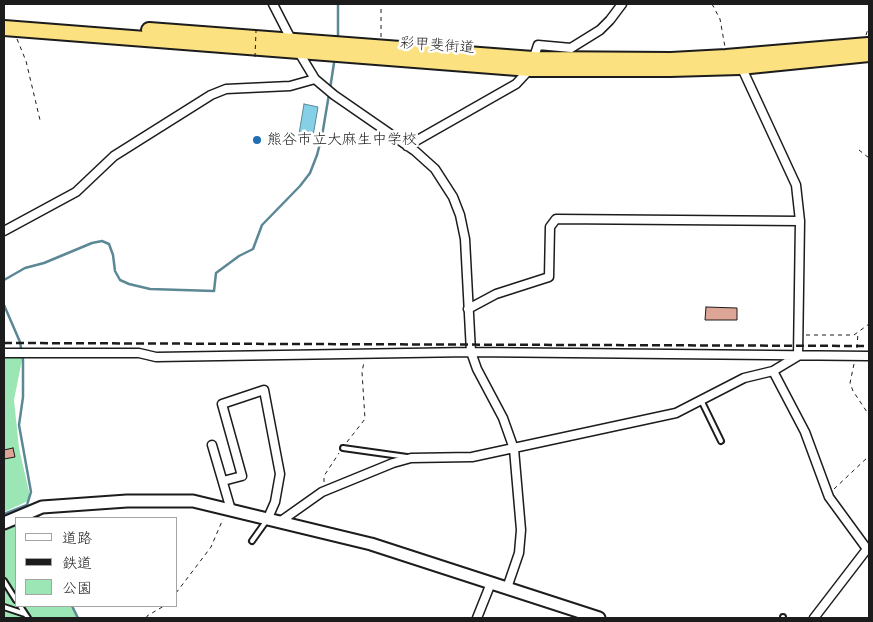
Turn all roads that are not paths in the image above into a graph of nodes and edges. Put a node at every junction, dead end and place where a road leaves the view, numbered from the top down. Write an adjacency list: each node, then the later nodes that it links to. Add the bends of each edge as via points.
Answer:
1 (273, 4): 6 (street)
2 (622, 4): 9 (street, via 600,30 571,48 538,45)
3 (4, 18): 6 (highway, 彩甲斐街道)
4 (4, 28): 6 (highway, 彩甲斐街道)
5 (869, 45): 8 (highway, 彩甲斐街道)
6 (295, 47): 9 (highway, 彩甲斐街道); 9 (highway, 彩甲斐街道, via 382,48); 10 (street)
7 (869, 54): 8 (highway, 彩甲斐街道)
8 (735, 60): 9 (highway, 彩甲斐街道, via 670,69); 12 (street, via 796,185)
9 (531, 64): 11 (street, via 516,84)
10 (315, 79): 11 (street); 13 (street, via 290,86 226,89 211,95 114,156 76,192)
11 (407, 146): 14 (street, via 435,169 460,215 465,239)
12 (800, 221): 14 (street, via 556,219 550,227 549,277 496,294); 17 (street)
13 (4, 231)
14 (468, 309): 15 (street)
15 (471, 352): 16 (street, via 156,357 139,353); 17 (street); 24 (street, via 503,418)
16 (4, 353)
17 (798, 356): 18 (street); 19 (street)
18 (869, 356)
19 (773, 371): 20 (street, via 744,378); 32 (street, via 805,432 828,495)
20 (701, 400): 21 (lane); 24 (street, via 676,413)
21 (721, 441)
22 (212, 445): 26 (street)
23 (343, 448): 25 (lane)
24 (514, 449): 25 (street, via 472,457); 35 (street, via 522,530 519,553)
25 (411, 458): 30 (street, via 322,492)
26 (223, 481): 27 (street); 29 (street, via 242,476 222,404 264,390 280,474 275,502)
27 (229, 509): 28 (street, via 193,501 127,501 42,507); 29 (street)
28 (18, 517)
29 (268, 518): 30 (street); 31 (lane)
30 (281, 521): 34 (street, via 371,544)
31 (252, 541)
32 (868, 550): 43 (street)
33 (4, 581): 36 (lane)
34 (491, 583): 35 (street); 41 (street)
35 (507, 588): 42 (street)
36 (15, 598)
37 (4, 607): 39 (lane)
38 (21, 607): 39 (lane)
39 (25, 614): 40 (lane)
40 (28, 618)
41 (477, 618)
42 (599, 618)
43 (814, 618)

